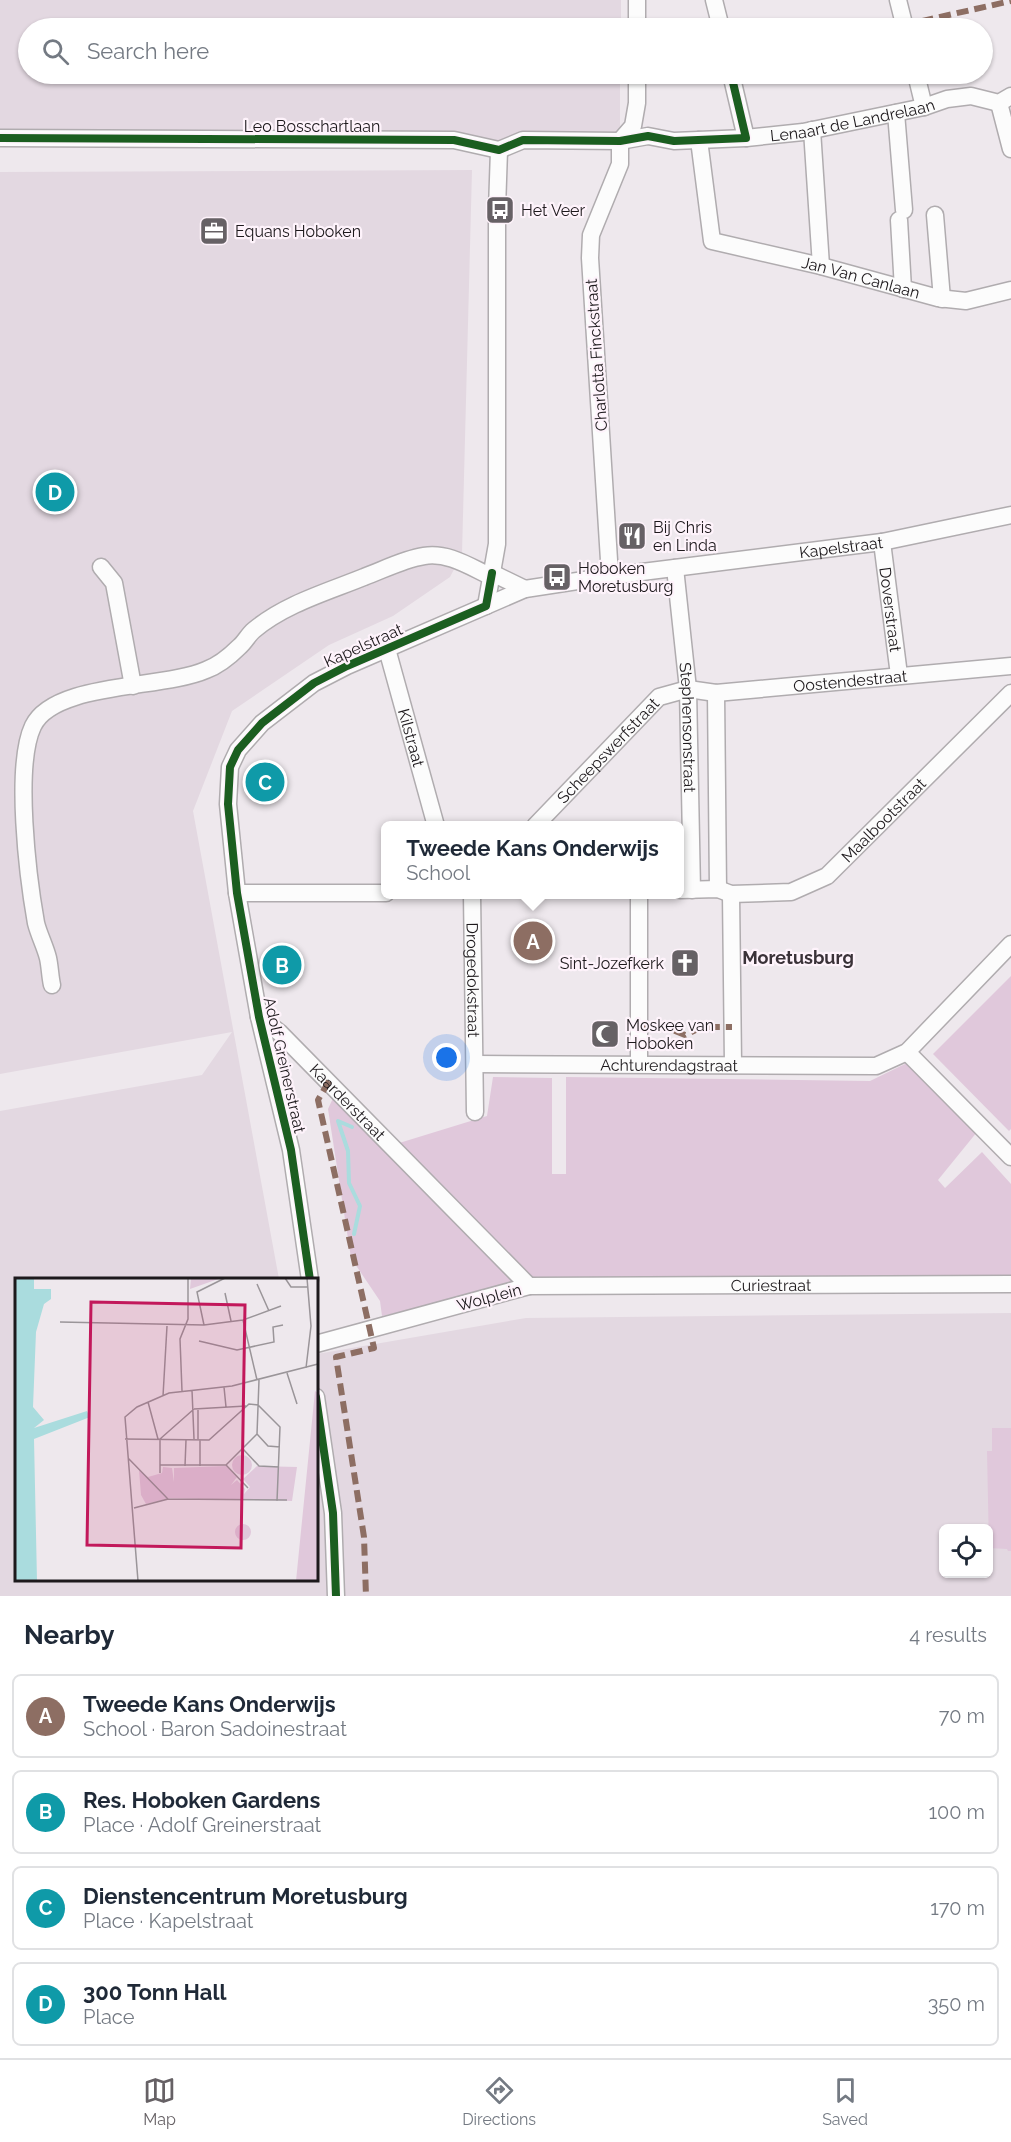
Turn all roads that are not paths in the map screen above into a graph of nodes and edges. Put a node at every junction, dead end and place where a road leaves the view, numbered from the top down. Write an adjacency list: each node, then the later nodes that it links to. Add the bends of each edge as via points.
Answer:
1 (637, 0): 4 (street)
2 (714, 0): 5 (street)
3 (898, 0): 6 (street)
4 (637, 18)
5 (718, 18)
6 (902, 18)
7 (637, 84): 17 (street, via 633,126)
8 (733, 84): 15 (street)
9 (918, 84): 11 (street)
10 (1005, 99): 11 (street, Lenaart de Landrelaan, via 971,96); 18 (street)
11 (924, 107): 12 (street, Lenaart de Landrelaan)
12 (896, 113): 13 (street, Lenaart de Landrelaan); 22 (street)
13 (812, 130): 15 (street, Lenaart de Landrelaan); 21 (street)
14 (0, 138): 19 (street, Leo Bosschartlaan, via 454,140)
15 (746, 138): 16 (street, Lenaart de Landrelaan)
16 (699, 140): 17 (street, Lenaart de Landrelaan, via 648,136); 21 (street, Jan Van Canlaan, via 712,241)
17 (620, 141): 19 (street, via 523,140); 30 (street, Charlotta Finckstraat, via 620,164 591,235 590,258)
18 (1011, 149)
19 (499, 150): 29 (street, via 497,544)
20 (935, 215): 24 (street)
21 (821, 266): 22 (street, Jan Van Canlaan)
22 (903, 289): 24 (street, Jan Van Canlaan)
23 (1011, 290): 24 (street, Jan Van Canlaan, via 966,301)
24 (942, 299)
25 (1011, 515): 26 (street, Kapelstraat)
26 (882, 542): 28 (street, Kapelstraat); 35 (street, Doverstraat)
27 (101, 567): 36 (street, via 114,584)
28 (675, 568): 30 (street, Kapelstraat); 37 (street, Stephensonstraat)
29 (492, 575): 31 (street); 32 (street); 36 (street, via 452,558 422,556 287,609 254,630 238,648 206,670)
30 (610, 576): 31 (street, Kapelstraat)
31 (525, 589): 32 (street, Kapelstraat)
32 (486, 606): 33 (street, Kapelstraat)
33 (387, 649): 40 (street, Kapelstraat, via 314,683 262,723 238,750); 41 (street, Kilstraat)
34 (1011, 666): 35 (street, Oostendestraat)
35 (899, 675): 38 (street, Oostendestraat)
36 (133, 686): 50 (street, via 72,697 51,706 34,724 27,745 24,798 29,862 37,926)
37 (688, 689): 38 (street, Oostendestraat); 42 (street, Scheepswerfstraat, via 659,697); 43 (street, Stephensonstraat)
38 (716, 693): 44 (street, Stephensonstraat)
39 (1011, 693): 44 (street, Maalbootstraat, via 827,876 791,892)
40 (228, 784): 45 (street, Adolf Greinerstraat)
41 (435, 821)
42 (539, 821)
43 (686, 890): 44 (street, Maalbootstraat)
44 (724, 892): 55 (street, Stephensonstraat)
45 (237, 893): 46 (street); 51 (street, Adolf Greinerstraat)
46 (381, 893)
47 (472, 899): 53 (street, Drogedokstraat)
48 (639, 899): 54 (street)
49 (1011, 944): 52 (street)
50 (52, 985)
51 (259, 1017): 58 (street, Kaarderstraat, via 279,1032); 59 (street, Adolf Greinerstraat, via 291,1150)
52 (907, 1052): 55 (street, Achturendagstraat, via 876,1066); 57 (street)
53 (475, 1064): 54 (street, Achturendagstraat); 56 (street)
54 (639, 1064): 55 (street, Achturendagstraat)
55 (733, 1064)
56 (475, 1112)
57 (1011, 1157)
58 (435, 1188): 61 (street, Wolplein)
59 (310, 1278)
60 (1011, 1284): 61 (street, Curiestraat)
61 (529, 1286): 62 (street, Wolplein)
62 (318, 1343)
63 (318, 1410): 64 (street, via 333,1513)
64 (336, 1596)

